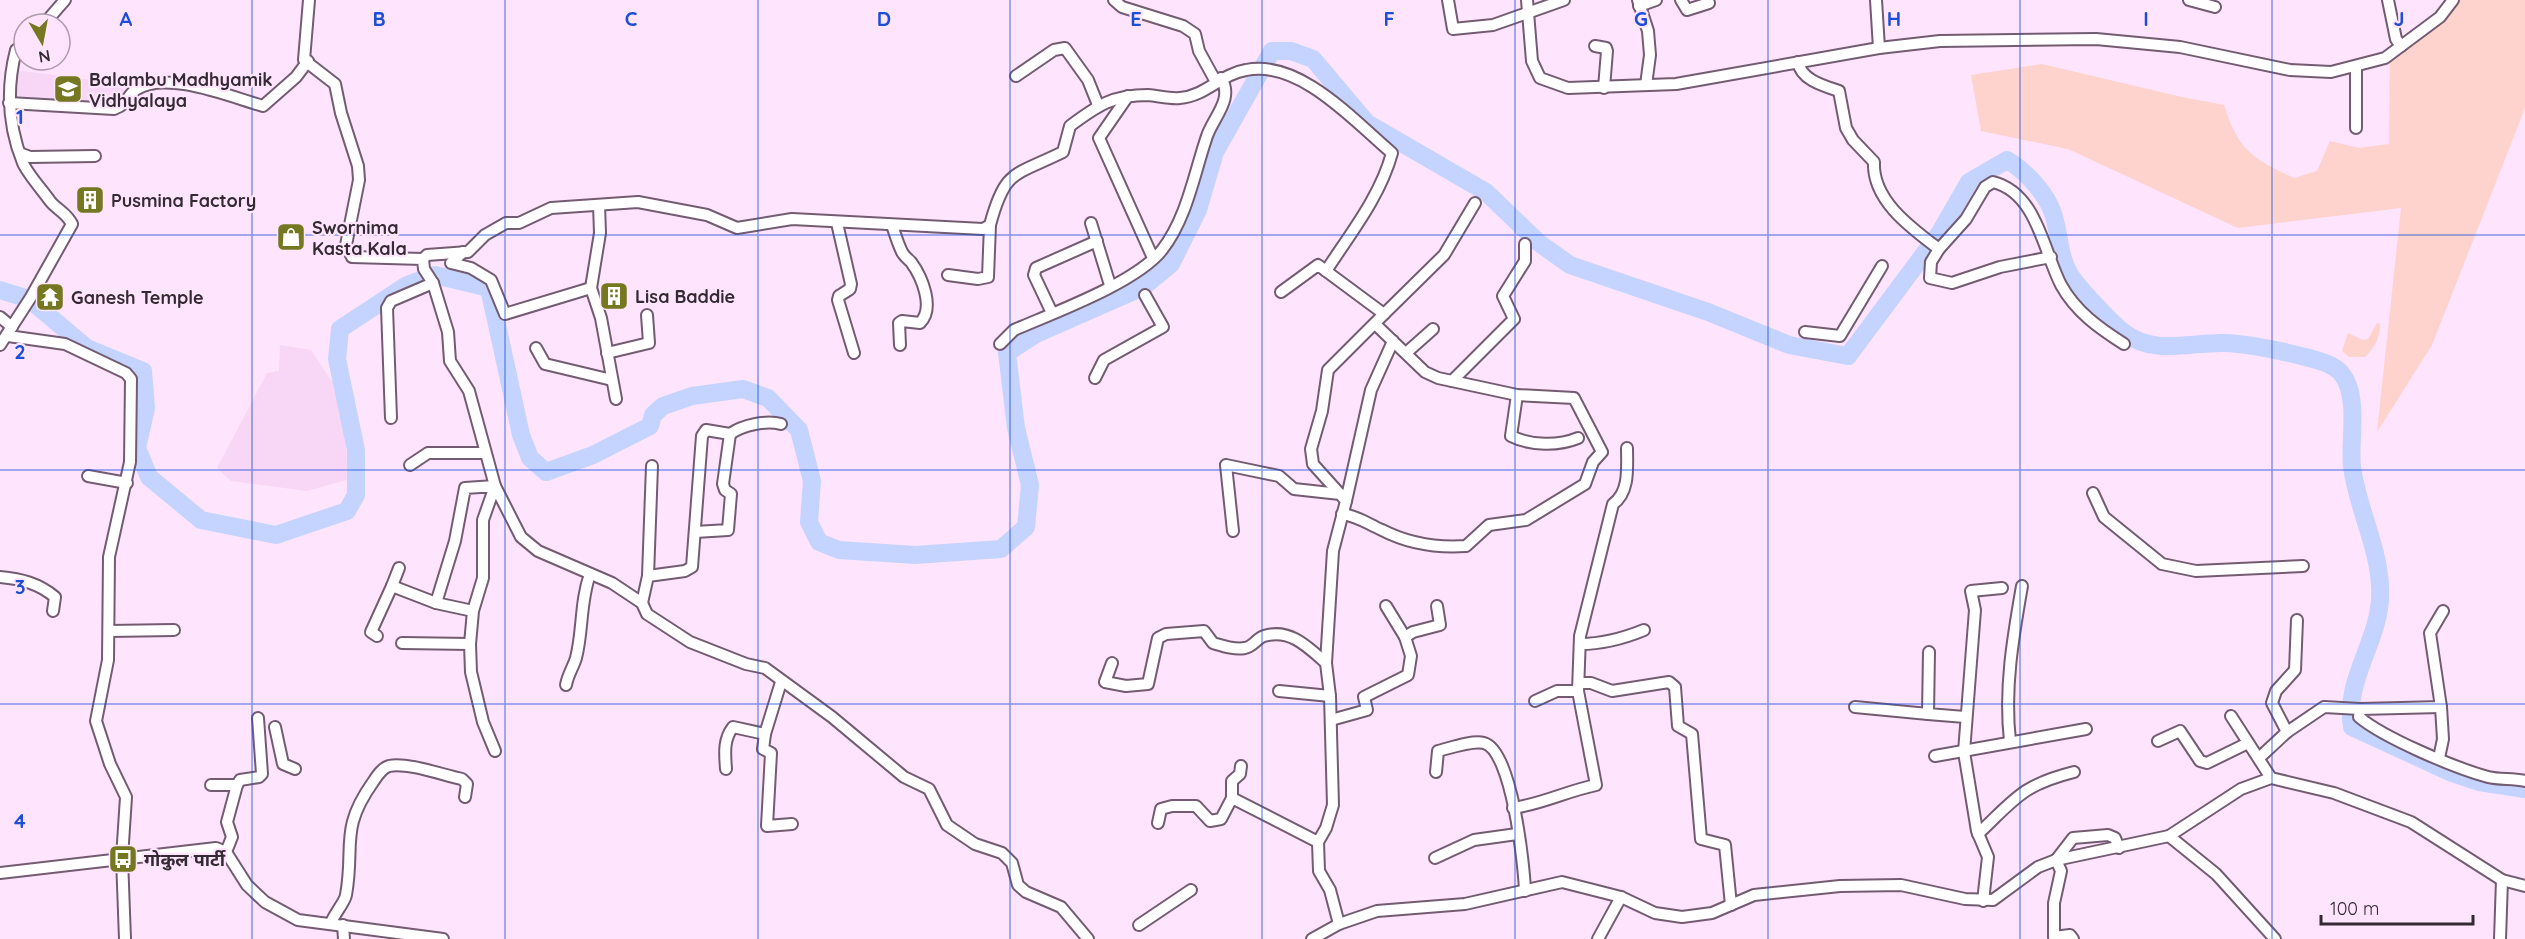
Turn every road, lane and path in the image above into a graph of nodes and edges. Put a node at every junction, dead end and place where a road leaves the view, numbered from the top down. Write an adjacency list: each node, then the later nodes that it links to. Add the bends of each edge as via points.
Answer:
1 (65, 0): 16 (street)
2 (309, 0): 21 (street, via 304,54)
3 (1113, 0): 26 (street, via 1122,7 1183,26 1195,34 1203,60)
4 (1448, 0): 17 (street, via 1453,29 1493,25)
5 (1527, 0): 17 (street)
6 (1564, 0): 17 (street)
7 (1656, 0): 13 (street)
8 (1681, 0): 14 (street, via 1687,10)
9 (1876, 0): 20 (street)
10 (2189, 0): 15 (street)
11 (2388, 0): 19 (street)
12 (2453, 0): 19 (street, via 2440,17)
13 (1639, 3): 27 (street, via 1650,47)
14 (1709, 3)
15 (2215, 7)
16 (54, 12)
17 (1528, 12): 28 (street, via 1532,61 1540,78 1568,88)
18 (1595, 46): 28 (street, via 1607,51)
19 (2401, 46): 23 (street, via 2385,58)
20 (1880, 48): 22 (street); 23 (street, via 1940,41 2096,39 2180,47 2290,70 2331,72)
21 (308, 61): 30 (street, via 263,106 189,84 149,84 134,89 125,105 114,110); 47 (street, via 335,84 357,166 359,180 346,245 348,252 352,257)
22 (1797, 62): 27 (street, via 1676,84); 43 (street, via 1812,81 1839,92 1846,128 1874,162 1873,176 1896,215)
23 (2356, 67): 32 (street)
24 (13, 72): 30 (street)
25 (1016, 76): 31 (street, via 1054,50 1065,48 1088,80)
26 (1219, 80): 29 (street, via 1205,92 1180,98); 46 (street, via 1227,87 1226,97 1210,125 1182,211 1162,250); 49 (street, via 1247,69 1282,72 1312,85 1392,153 1373,200)
27 (1646, 85): 28 (street)
28 (1604, 88)
29 (1128, 96): 31 (street); 46 (street, via 1099,138)
30 (9, 103): 33 (street, via 12,133)
31 (1098, 105): 40 (street, via 1070,126 1064,152 1010,177 999,194)
32 (2356, 128)
33 (22, 154): 34 (street); 62 (street, via 23,163 72,224)
34 (95, 156)
35 (1475, 202): 57 (street, via 1444,255)
36 (599, 205): 37 (street, via 645,202 707,215 737,228 792,219); 44 (street, via 551,208 519,223 506,223 484,235); 53 (street, via 600,233)
37 (837, 223): 39 (street); 71 (street, via 851,284 838,300)
38 (1091, 223): 41 (street)
39 (892, 225): 40 (street, via 977,230); 68 (street, via 903,255 922,283 927,308 920,323 899,323)
40 (990, 225): 50 (street, via 988,277)
41 (1097, 241): 52 (street); 56 (street, via 1036,268 1034,276)
42 (1525, 244): 75 (street, via 1525,261 1503,296 1514,319)
43 (1939, 249): 45 (street, via 1931,262 1930,278 1952,283); 45 (street, via 1966,219 1985,187 1993,182 2006,185 2021,197)
44 (468, 252): 47 (street, via 428,255); 53 (street, via 460,253 451,263 471,268 491,280 505,314)
45 (2051, 256): 66 (street, via 2061,285 2089,322)
46 (1153, 258): 52 (street)
47 (423, 264): 51 (street)
48 (1882, 266): 63 (street, via 1840,336)
49 (1326, 271): 54 (street, via 1318,265); 57 (street)
50 (948, 275)
51 (433, 283): 78 (street, via 391,301 387,308); 83 (street, via 448,332 450,361 469,392)
52 (1110, 285): 56 (street)
53 (591, 288): 70 (street)
54 (1281, 292)
55 (1145, 295): 73 (street, via 1162,327 1104,360)
56 (1052, 313): 65 (street, via 1014,330)
57 (1384, 314): 60 (street)
58 (646, 315): 70 (street, via 649,343)
59 (0, 317): 62 (street)
60 (1375, 324): 64 (street); 90 (street, via 1328,370 1311,449 1313,464)
61 (1433, 328): 72 (street)
62 (11, 329): 67 (street); 87 (street, via 65,344 131,378 132,442)
63 (1805, 332)
64 (1393, 341): 72 (street); 90 (street, via 1371,390)
65 (1000, 344)
66 (2124, 344)
67 (0, 345)
68 (900, 345)
69 (536, 348): 74 (street, via 545,364)
70 (608, 353): 74 (street)
71 (855, 353)
72 (1406, 353): 75 (street, via 1425,372)
73 (1095, 378)
74 (612, 380): 77 (street)
75 (1452, 381): 76 (street)
76 (1517, 395): 81 (street, via 1511,436 1552,444); 91 (street, via 1577,399 1602,452 1584,484 1526,520 1488,525 1466,546 1417,544)
77 (616, 399)
78 (392, 418)
79 (781, 424): 80 (street, via 771,421)
80 (730, 434): 93 (street, via 706,430 702,436); 93 (street, via 723,484 731,494 728,530)
81 (1578, 438)
82 (1627, 448): 117 (street, via 1625,484 1619,500 1613,504)
83 (485, 453): 84 (street, via 428,453); 88 (street)
84 (410, 465)
85 (652, 466): 97 (street)
86 (88, 476): 87 (street)
87 (127, 483): 112 (street, via 109,557)
88 (495, 486): 96 (street, via 521,537 538,551); 102 (street, via 465,488 455,541); 107 (street, via 483,520 483,578)
89 (2093, 493): 94 (street, via 2104,517 2162,564 2196,571)
90 (1343, 497): 91 (street); 92 (street, via 1294,489 1279,476 1226,465)
91 (1342, 514): 120 (street, via 1333,551)
92 (1233, 531)
93 (695, 532): 97 (street, via 692,567)
94 (2303, 566)
95 (399, 568): 99 (street)
96 (590, 574): 103 (street); 122 (street, via 584,591 575,661)
97 (648, 576): 103 (street)
98 (0, 578): 106 (street, via 28,580 50,593 55,597)
99 (392, 586): 102 (street); 113 (street, via 371,632)
100 (2022, 586): 139 (street, via 2011,657)
101 (2002, 588): 132 (street, via 1971,591 1974,619)
102 (436, 603): 107 (street)
103 (642, 603): 121 (street, via 648,614 690,642 765,668)
104 (1386, 606): 114 (street)
105 (1437, 606): 114 (street, via 1440,625)
106 (53, 611)
107 (473, 611): 116 (street)
108 (2443, 611): 128 (street, via 2430,633)
109 (2297, 620): 137 (street, via 2295,670 2276,691 2272,703)
110 (174, 630): 112 (street)
111 (1644, 630): 117 (street, via 1621,640)
112 (109, 631): 169 (street, via 108,660 96,721 126,797)
113 (377, 636)
114 (1405, 637): 134 (street, via 1411,656 1408,675 1364,697 1367,710)
115 (402, 644): 116 (street)
116 (470, 644): 144 (street, via 471,672 483,722)
117 (1580, 644): 123 (street)
118 (1929, 652): 130 (street)
119 (1112, 663): 120 (street, via 1105,682 1126,686 1148,684 1158,638 1204,632 1213,643 1235,649 1248,648 1262,636 1282,633 1299,640)
120 (1326, 663): 125 (street)
121 (781, 682): 138 (street); 188 (street, via 832,717 904,777 929,789 947,825 975,844 1002,853 1012,863 1018,885 1061,907)
122 (566, 685)
123 (1579, 687): 126 (street); 160 (street, via 1596,785 1540,804); 179 (street, via 1591,683 1612,691 1669,682 1675,687 1678,726 1692,734 1699,833 1701,839 1725,845)
124 (1279, 691): 125 (street)
125 (1330, 696): 134 (street)
126 (1535, 700)
127 (1855, 707): 130 (street)
128 (2441, 707): 129 (street); 148 (street, via 2444,739)
129 (2360, 709): 137 (street, via 2324,707); 148 (street, via 2359,717 2373,728)
130 (1928, 714): 132 (street)
131 (2231, 716): 141 (street)
132 (1965, 717): 145 (street)
133 (258, 718): 142 (street)
134 (1331, 720): 166 (street, via 1334,805)
135 (275, 728): 143 (street)
136 (2086, 729): 139 (street, via 2036,740)
137 (2287, 732): 147 (street)
138 (765, 734): 151 (street, via 733,727 725,748); 162 (street, via 763,749 771,753 767,825)
139 (2010, 741): 145 (street)
140 (2158, 741): 141 (street, via 2180,731 2200,761 2207,763)
141 (2248, 743): 147 (street)
142 (260, 749): 143 (street); 157 (street, via 262,774 240,780)
143 (278, 750): 150 (street, via 283,764)
144 (495, 751)
145 (1964, 752): 146 (street); 164 (street)
146 (1935, 756)
147 (2259, 758): 154 (street)
148 (2439, 758): 155 (street, via 2489,777)
149 (1241, 766): 159 (street, via 1240,774 1232,781)
150 (295, 769)
151 (726, 769)
152 (1436, 772): 160 (street, via 1438,751 1483,742 1492,747 1502,763)
153 (2074, 772): 164 (street, via 2047,778 2019,793)
154 (2271, 778): 165 (street, via 2241,789); 173 (street, via 2334,793 2411,822)
155 (2524, 778)
156 (211, 785): 157 (street)
157 (237, 785): 168 (street, via 227,822 232,837)
158 (465, 797): 180 (street, via 467,784 462,779 404,766 387,766 380,772 352,817 346,898)
159 (1232, 798): 161 (street, via 1221,819 1210,821 1196,806 1172,806 1161,809); 166 (street)
160 (1513, 808): 163 (street)
161 (1158, 823)
162 (792, 824)
163 (1518, 834): 170 (street, via 1474,840); 176 (street)
164 (1978, 834): 178 (street, via 1988,857)
165 (2169, 836): 167 (street); 192 (street, via 2216,874)
166 (1318, 842): 181 (street, via 1318,871 1330,890)
167 (2119, 848): 171 (street); 171 (street, via 2115,838 2108,835 2073,838)
168 (226, 852): 169 (street, via 216,848); 180 (street, via 247,885 265,902 298,920)
169 (122, 858): 172 (street); 185 (street)
170 (1435, 858)
171 (2056, 860): 178 (street, via 2038,867 1993,900); 184 (street, via 2061,871 2053,910)
172 (0, 873)
173 (2502, 880): 174 (street); 193 (street)
174 (2525, 886)
175 (1191, 890): 183 (street)
176 (1525, 891): 177 (street, via 1562,882); 181 (street, via 1465,904 1377,911)
177 (1622, 897): 179 (street, via 1655,913 1682,917 1704,915); 190 (street)
178 (1983, 901): 179 (street, via 1901,885 1770,893)
179 (1731, 905)
180 (331, 923): 182 (street)
181 (1339, 924): 189 (street)
182 (343, 925): 186 (street); 187 (street)
183 (1139, 925)
184 (2054, 938): 191 (street, via 2070,935)
185 (125, 939)
186 (344, 939)
187 (443, 939)
188 (1088, 939)
189 (1312, 939)
190 (1598, 939)
191 (2073, 939)
192 (2275, 939)
193 (2500, 939)

